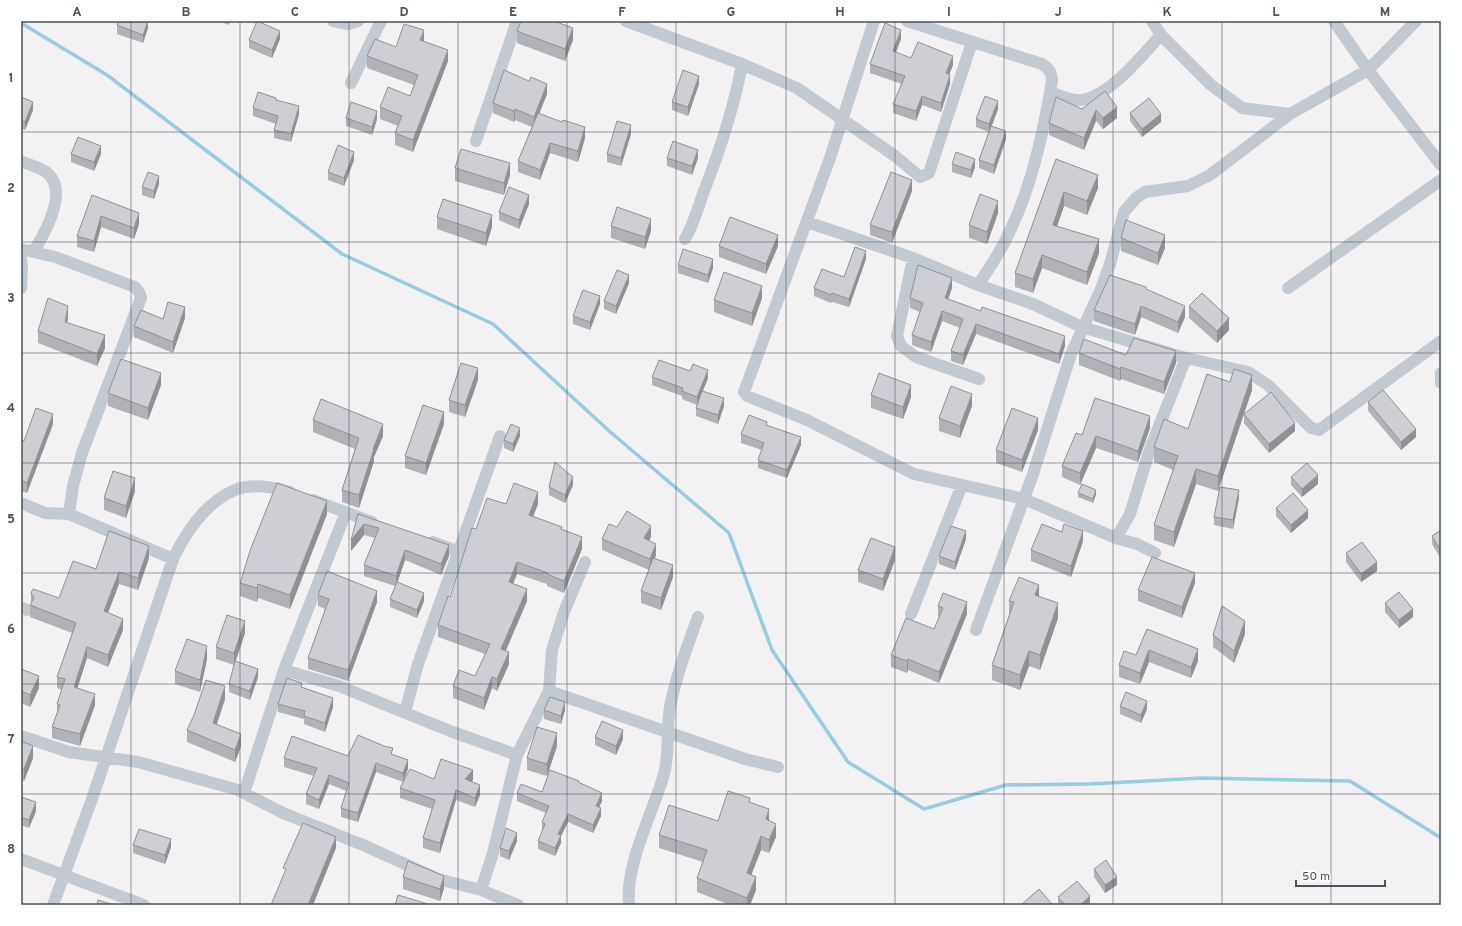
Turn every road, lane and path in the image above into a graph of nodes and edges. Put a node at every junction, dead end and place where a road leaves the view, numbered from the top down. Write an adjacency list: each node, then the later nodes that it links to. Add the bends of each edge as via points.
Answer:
1 (333, 21): 2 (street, via 348,24)
2 (358, 21)
3 (376, 21): 4 (street)
4 (381, 21): 16 (street)
5 (518, 21): 20 (street)
6 (626, 21): 14 (street)
7 (874, 21): 19 (street)
8 (907, 21): 13 (street)
9 (1152, 21): 12 (street)
10 (1334, 21): 15 (street)
11 (1416, 21): 15 (street)
12 (1161, 35): 17 (street, via 1116,81 1098,94 1079,100); 18 (street, via 1212,85 1242,108)
13 (972, 42): 17 (street, via 1048,68 1052,80); 19 (street, via 929,173 920,177)
14 (742, 64): 19 (street, via 797,88); 25 (street, via 720,150)
15 (1368, 70): 18 (street); 22 (street)
16 (352, 83)
17 (1050, 92): 30 (street, via 1034,163 1011,228)
18 (1290, 114): 33 (street, via 1198,183 1145,192 1136,198 1124,212 1101,289)
19 (843, 119): 24 (street)
20 (476, 141)
21 (21, 161): 27 (street, via 47,172 56,192 47,230)
22 (1441, 164)
23 (1441, 180): 32 (street)
24 (807, 222): 28 (street); 40 (street, via 744,392 746,396 807,420 914,474)
25 (685, 239)
26 (21, 249): 27 (street)
27 (34, 252): 44 (street, via 55,257 135,288 140,292 141,298 82,453 73,486)
28 (912, 258): 30 (street); 37 (street, via 897,336 901,346 916,357)
29 (21, 259): 31 (street)
30 (978, 285): 33 (street, via 1033,304)
31 (21, 288)
32 (1288, 288)
33 (1082, 328): 35 (street); 41 (street, via 1071,354)
34 (1441, 341): 35 (street, via 1319,430 1311,428 1268,385 1248,372)
35 (1186, 358): 47 (street, via 1150,449 1130,514)
36 (1441, 373): 38 (street)
37 (979, 379)
38 (1441, 383)
39 (500, 436): 48 (street)
40 (962, 485): 41 (street); 52 (street)
41 (1024, 499): 47 (street); 54 (street)
42 (21, 503): 44 (street, via 45,513)
43 (346, 512): 45 (street); 50 (street, via 275,488 236,489 219,499 205,512 185,535); 55 (street)
44 (70, 514): 50 (street)
45 (385, 526)
46 (421, 538): 48 (street)
47 (1116, 538): 49 (street)
48 (457, 551): 57 (street, via 418,664)
49 (1155, 553)
50 (173, 559): 61 (street)
51 (585, 562): 56 (street, via 564,612 552,650)
52 (911, 614)
53 (698, 617): 58 (street, via 676,683 670,709)
54 (976, 630)
55 (284, 670): 57 (street, via 339,686); 63 (street)
56 (549, 691): 58 (street); 60 (street)
57 (405, 712): 60 (street)
58 (669, 731): 62 (street, via 745,759); 70 (street, via 664,773 633,867)
59 (21, 736): 61 (street, via 69,752)
60 (517, 755): 66 (street, via 493,853)
61 (106, 758): 63 (street, via 138,762); 65 (street)
62 (778, 767)
63 (244, 793): 66 (street, via 283,813 363,844 438,879)
64 (21, 859): 65 (street)
65 (65, 875): 67 (street); 68 (street)
66 (481, 890): 69 (street)
67 (53, 905)
68 (144, 905)
69 (518, 905)
70 (629, 905)

